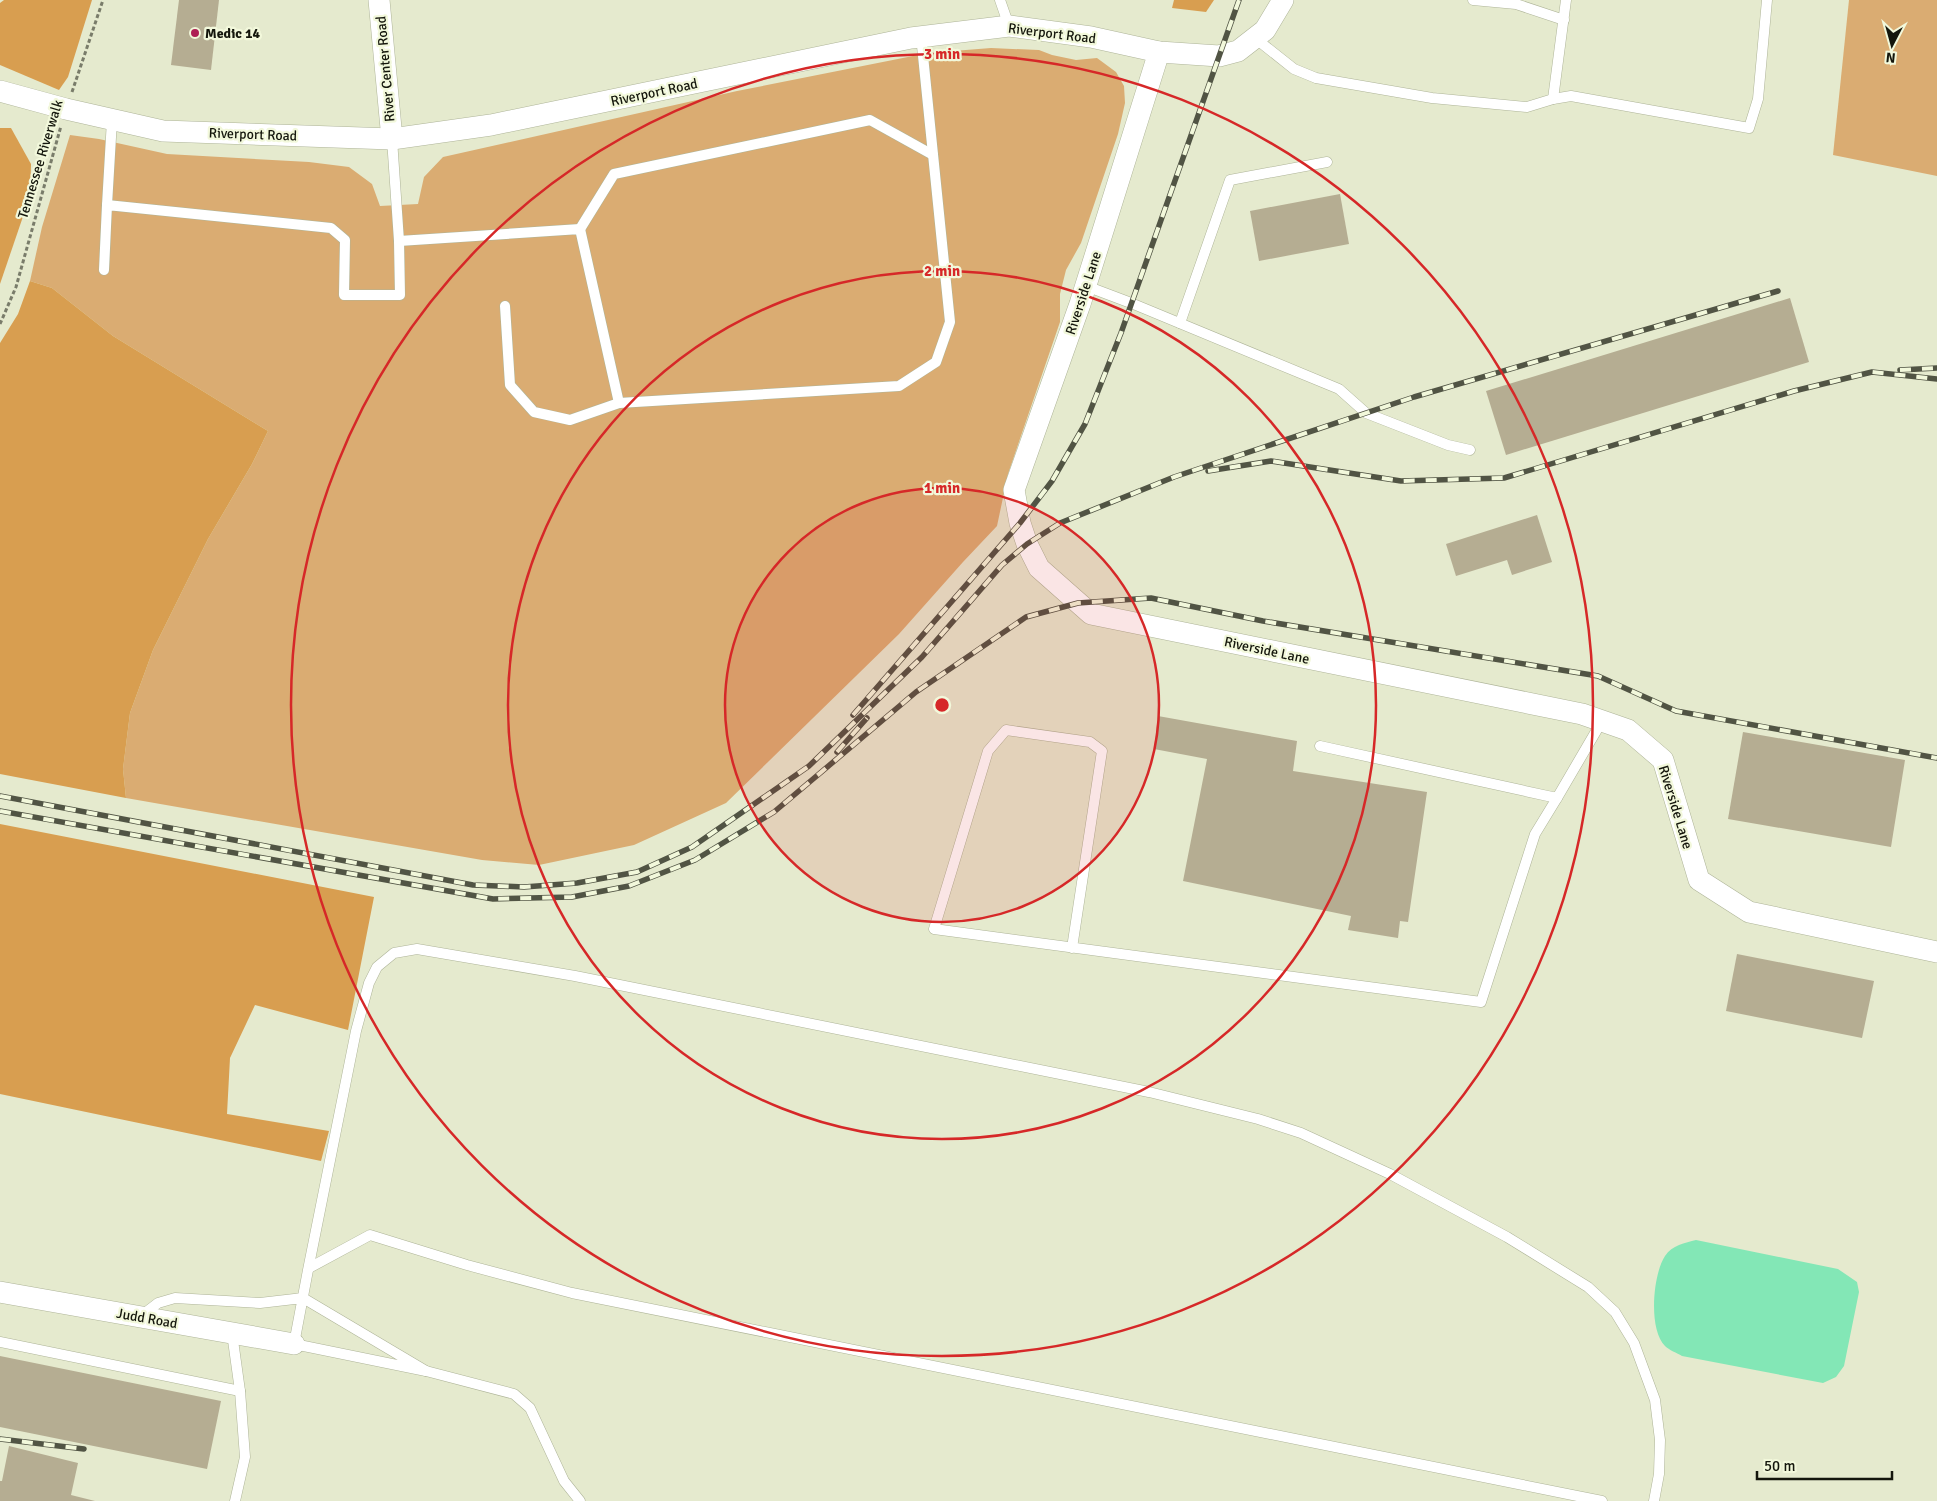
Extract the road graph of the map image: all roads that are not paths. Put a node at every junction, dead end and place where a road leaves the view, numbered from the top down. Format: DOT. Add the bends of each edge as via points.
graph roads {
  1 [pos="379,0"];
  2 [pos="1000,0"];
  3 [pos="1283,0"];
  4 [pos="1473,0"];
  5 [pos="1566,0"];
  6 [pos="1767,0"];
  7 [pos="1564,20"];
  8 [pos="1009,26"];
  9 [pos="921,36"];
  10 [pos="1255,38"];
  11 [pos="1158,52"];
  12 [pos="0,91"];
  13 [pos="1553,98"];
  14 [pos="112,120"];
  15 [pos="392,139"];
  16 [pos="933,155"];
  17 [pos="1328,162"];
  18 [pos="107,205"];
  19 [pos="580,228"];
  20 [pos="399,241"];
  21 [pos="104,270"];
  22 [pos="1086,286"];
  23 [pos="506,306"];
  24 [pos="1180,323"];
  25 [pos="619,403"];
  26 [pos="1470,450"];
  27 [pos="1602,721"];
  28 [pos="1320,746"];
  29 [pos="1557,798"];
  30 [pos="1072,948"];
  31 [pos="1937,952"];
  32 [pos="309,1268"];
  33 [pos="0,1292"];
  34 [pos="303,1298"];
  35 [pos="140,1317"];
  36 [pos="232,1333"];
  37 [pos="0,1342"];
  38 [pos="294,1344"];
  39 [pos="426,1371"];
  40 [pos="240,1391"];
  41 [pos="235,1501"];
  42 [pos="580,1501"];
  43 [pos="1602,1501"];
  44 [pos="1654,1501"];
  1 -- 15 [label="street, River Center Road"];
  2 -- 8 [label="lane"];
  3 -- 10 [label="street, Riverport Road" via="1266,30"];
  4 -- 7 [label="lane" via="1516,4"];
  5 -- 7 [label="lane"];
  6 -- 13 [label="lane" via="1758,99 1748,128 1571,96"];
  7 -- 13 [label="lane"];
  8 -- 9 [label="street, Riverport Road"];
  8 -- 11 [label="street, Riverport Road" via="1091,37"];
  9 -- 15 [label="street, Riverport Road" via="491,126"];
  9 -- 16 [label="lane"];
  10 -- 11 [label="street, Riverport Road" via="1238,51 1219,56"];
  10 -- 13 [label="lane" via="1294,69 1316,78 1432,98 1527,107"];
  11 -- 22 [label="street, Riverside Lane"];
  12 -- 14 [label="street, Riverport Road"];
  14 -- 15 [label="street, Riverport Road" via="163,132"];
  14 -- 18 [label="lane"];
  15 -- 20 [label="lane"];
  16 -- 19 [label="lane" via="870,120 614,174"];
  16 -- 25 [label="lane" via="950,322 936,362 899,386"];
  17 -- 24 [label="lane" via="1230,180"];
  18 -- 20 [label="lane" via="331,228 345,240 344,295 400,295"];
  18 -- 21 [label="lane"];
  19 -- 20 [label="lane"];
  19 -- 25 [label="lane"];
  22 -- 24 [label="lane"];
  22 -- 27 [label="street, Riverside Lane" via="1014,490 1027,544 1039,568 1091,614 1582,714"];
  23 -- 25 [label="lane" via="510,385 534,412 570,420"];
  24 -- 26 [label="lane" via="1339,388 1366,413 1448,445"];
  27 -- 29 [label="lane"];
  27 -- 31 [label="street, Riverside Lane" via="1628,730 1663,760 1699,880 1749,912"];
  28 -- 29 [label="lane"];
  29 -- 30 [label="lane" via="1535,834 1481,1002"];
  30 -- 30 [label="lane" via="934,929 988,751 1006,730 1090,742 1102,751"];
  32 -- 34 [label="lane"];
  32 -- 43 [label="lane" via="370,1235 572,1293"];
  32 -- 44 [label="lane" via="356,1031 369,983 377,967 394,953 416,949 575,976 1168,1096 1292,1130 1390,1174 1507,1237 1588,1287 1615,1312 1634,1343 1655,1400 1660,1440"];
  33 -- 35 [label="street, Judd Road"];
  34 -- 35 [label="lane" via="260,1303 175,1298 158,1303"];
  34 -- 38 [label="lane"];
  34 -- 39 [label="lane"];
  35 -- 36 [label="street, Judd Road"];
  36 -- 38 [label="street, Judd Road"];
  36 -- 40 [label="lane"];
  37 -- 40 [label="lane"];
  38 -- 39 [label="lane"];
  39 -- 42 [label="lane" via="514,1394 530,1408 564,1481"];
  40 -- 41 [label="lane" via="244,1457"];
}
